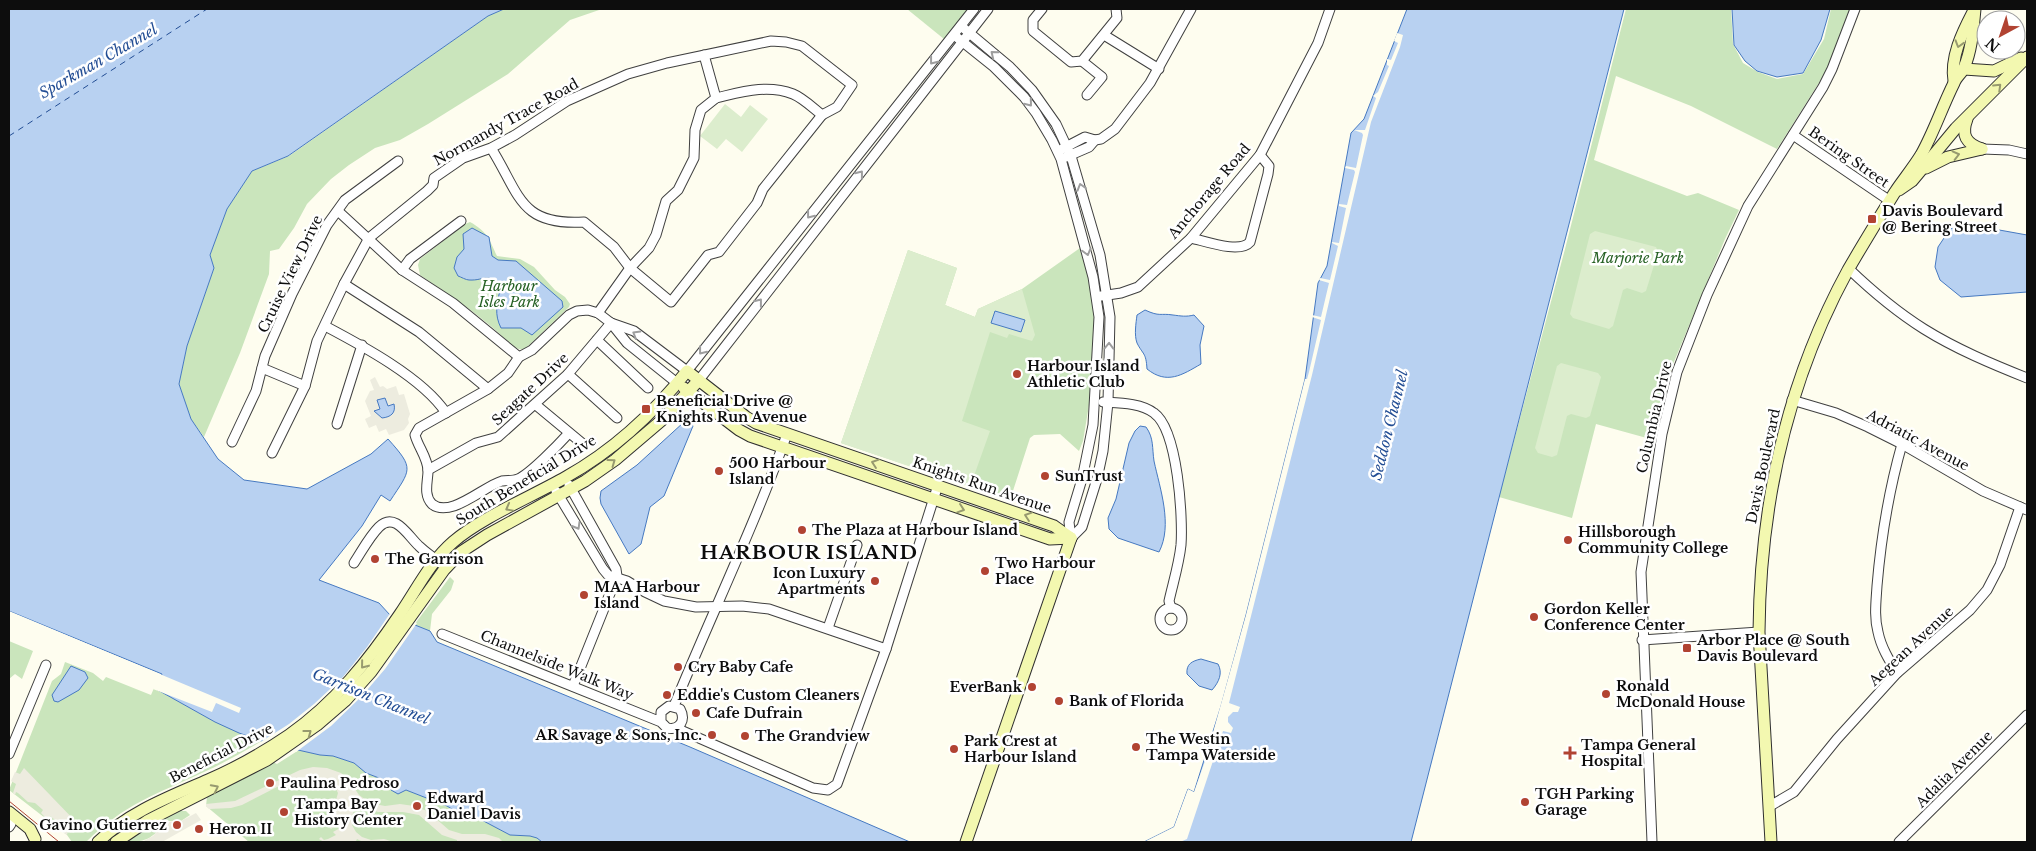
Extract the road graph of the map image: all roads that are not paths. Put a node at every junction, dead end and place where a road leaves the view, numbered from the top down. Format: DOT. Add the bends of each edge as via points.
graph roads {
  1 [pos="974,9"];
  2 [pos="988,9"];
  3 [pos="1042,9"];
  4 [pos="1117,9"];
  5 [pos="1191,9"];
  6 [pos="1330,9"];
  7 [pos="1855,9"];
  8 [pos="1974,9"];
  9 [pos="961,26"];
  10 [pos="969,33"];
  11 [pos="954,35"];
  12 [pos="1104,35"];
  13 [pos="962,42"];
  14 [pos="704,55"];
  15 [pos="2027,56"];
  16 [pos="1082,61"];
  17 [pos="1159,69"];
  18 [pos="1964,70"];
  19 [pos="1954,81"];
  20 [pos="1086,95"];
  21 [pos="716,98"];
  22 [pos="822,114"];
  23 [pos="1968,116"];
  24 [pos="885,122"];
  25 [pos="895,129"];
  26 [pos="1793,134"];
  27 [pos="1095,140"];
  28 [pos="1068,146"];
  29 [pos="491,148"];
  30 [pos="1982,149"];
  31 [pos="1060,154"];
  32 [pos="2027,154"];
  33 [pos="1260,155"];
  34 [pos="1071,156"];
  35 [pos="398,161"];
  36 [pos="1922,170"];
  37 [pos="1892,197"];
  38 [pos="820,202"];
  39 [pos="831,210"];
  40 [pos="338,211"];
  41 [pos="461,220"];
  42 [pos="369,238"];
  43 [pos="1191,238"];
  44 [pos="630,268"];
  45 [pos="1849,269"];
  46 [pos="402,270"];
  47 [pos="344,284"];
  48 [pos="1096,296"];
  49 [pos="1107,296"];
  50 [pos="598,313"];
  51 [pos="729,317"];
  52 [pos="611,323"];
  53 [pos="740,325"];
  54 [pos="325,326"];
  55 [pos="597,340"];
  56 [pos="653,344"];
  57 [pos="362,345"];
  58 [pos="644,356"];
  59 [pos="519,357"];
  60 [pos="262,368"];
  61 [pos="687,371"];
  62 [pos="568,374"];
  63 [pos="2027,378"];
  64 [pos="699,380"];
  65 [pos="677,382"];
  66 [pos="305,386"];
  67 [pos="648,388"];
  68 [pos="488,389"];
  69 [pos="689,392"];
  70 [pos="1792,400"];
  71 [pos="1095,401"];
  72 [pos="1108,402"];
  73 [pos="536,405"];
  74 [pos="446,413"];
  75 [pos="617,418"];
  76 [pos="337,424"];
  77 [pos="772,429"];
  78 [pos="570,433"];
  79 [pos="787,434"];
  80 [pos="232,442"];
  81 [pos="768,442"];
  82 [pos="583,444"];
  83 [pos="1902,444"];
  84 [pos="782,448"];
  85 [pos="272,453"];
  86 [pos="857,457"];
  87 [pos="428,470"];
  88 [pos="853,471"];
  89 [pos="565,477"];
  90 [pos="552,484"];
  91 [pos="938,485"];
  92 [pos="572,488"];
  93 [pos="559,495"];
  94 [pos="934,499"];
  95 [pos="2024,508"];
  96 [pos="1071,538"];
  97 [pos="857,545"];
  98 [pos="436,559"];
  99 [pos="354,563"];
  100 [pos="446,568"];
  101 [pos="617,576"];
  102 [pos="718,607"];
  103 [pos="1171,608"];
  104 [pos="409,610"];
  105 [pos="828,628"];
  106 [pos="1759,632"];
  107 [pos="442,634"];
  108 [pos="1642,640"];
  109 [pos="886,649"];
  110 [pos="46,665"];
  111 [pos="1897,673"];
  112 [pos="573,686"];
  113 [pos="674,706"];
  114 [pos="2027,715"];
  115 [pos="661,722"];
  116 [pos="676,728"];
  117 [pos="9,754"];
  118 [pos="1770,806"];
  119 [pos="9,812"];
  120 [pos="10,824"];
  121 [pos="37,841"];
  122 [pos="98,842"];
  123 [pos="116,842"];
  124 [pos="966,842"];
  125 [pos="1652,842"];
  126 [pos="1771,842"];
  127 [pos="1899,842"];
  1 -- 9 [label="street, South Beneficial Drive"];
  2 -- 10 [label="street, South Beneficial Drive"];
  3 -- 16 [label="street" via="1033,20 1033,31 1071,62"];
  4 -- 12 [label="street" via="1117,18"];
  5 -- 17 [label="street"];
  6 -- 33 [label="street, Anchorage Road" via="1318,43"];
  7 -- 26 [label="street, Columbia Drive" via="1832,69"];
  8 -- 18 [label="street" via="1974,32"];
  8 -- 19 [label="street, one-way" via="1952,68"];
  9 -- 10 [label="street"];
  9 -- 11 [label="street, South Beneficial Drive"];
  10 -- 13 [label="street, South Beneficial Drive"];
  28 -- 10 [label="street, one-way" via="1032,90"];
  11 -- 13 [label="street"];
  11 -- 24 [label="street, South Beneficial Drive, one-way"];
  12 -- 16 [label="street"];
  12 -- 17 [label="street"];
  13 -- 25 [label="street, South Beneficial Drive"];
  13 -- 31 [label="street, one-way" via="994,67 1024,97"];
  14 -- 21 [label="street"];
  14 -- 22 [label="street, Normandy Trace Road" via="771,41 802,46 852,85 837,107"];
  14 -- 29 [label="street, Normandy Trace Road" via="628,74 602,85 567,101"];
  15 -- 18 [label="street" via="1994,71"];
  23 -- 15 [label="street, one-way"];
  16 -- 20 [label="street" via="1102,77"];
  17 -- 27 [label="street" via="1116,129"];
  18 -- 19 [label="street"];
  19 -- 37 [label="street, Davis Boulevard" via="1934,131"];
  21 -- 22 [label="street" via="773,88 794,94"];
  21 -- 44 [label="street" via="701,110 695,130 694,158 685,179 666,201 649,248"];
  22 -- 44 [label="street, Normandy Trace Road" via="719,252 708,255 671,302"];
  23 -- 30 [label="street" via="1965,138"];
  23 -- 36 [label="street"];
  24 -- 25 [label="street"];
  24 -- 38 [label="street, South Beneficial Drive"];
  39 -- 25 [label="street, South Beneficial Drive, one-way"];
  26 -- 37 [label="street, Bering Street"];
  26 -- 108 [label="street, Columbia Drive" via="1748,206 1707,295 1677,372 1662,434 1645,536 1641,572"];
  27 -- 28 [label="street" via="1085,137"];
  27 -- 34 [label="street"];
  28 -- 31 [label="street"];
  28 -- 34 [label="street"];
  29 -- 42 [label="street, Normandy Trace Road" via="463,158 434,178 427,191"];
  29 -- 44 [label="street" via="522,204 538,217 568,224 584,222 614,247"];
  30 -- 32 [label="street"];
  36 -- 30 [label="street, one-way" via="1948,157"];
  31 -- 34 [label="street"];
  31 -- 48 [label="street, one-way"];
  33 -- 43 [label="street, Anchorage Road"];
  33 -- 43 [label="street" via="1269,166 1250,242 1242,247 1233,247"];
  49 -- 34 [label="street, one-way" via="1098,246"];
  35 -- 40 [label="street, Cruise View Drive" via="345,200"];
  36 -- 37 [label="street"];
  37 -- 45 [label="street, Davis Boulevard"];
  38 -- 39 [label="street"];
  38 -- 51 [label="street, South Beneficial Drive, one-way"];
  53 -- 39 [label="street, South Beneficial Drive, one-way"];
  40 -- 42 [label="street"];
  40 -- 60 [label="street, Cruise View Drive" via="292,294"];
  41 -- 46 [label="street"];
  42 -- 46 [label="street"];
  42 -- 47 [label="street"];
  43 -- 49 [label="street, Anchorage Road" via="1138,287"];
  44 -- 50 [label="street"];
  45 -- 63 [label="street" via="1901,314 1924,329 1958,348"];
  45 -- 70 [label="street, Davis Boulevard" via="1818,332"];
  46 -- 59 [label="street" via="453,303"];
  47 -- 54 [label="street"];
  47 -- 68 [label="street" via="419,332"];
  48 -- 49 [label="street, Anchorage Road"];
  48 -- 71 [label="street" via="1099,317"];
  72 -- 49 [label="street, one-way" via="1110,317"];
  50 -- 52 [label="street, Knights Run Avenue"];
  50 -- 59 [label="street" via="588,310 569,315 532,350"];
  51 -- 53 [label="street"];
  51 -- 61 [label="street, South Beneficial Drive, one-way"];
  52 -- 55 [label="street, Seagate Drive"];
  56 -- 52 [label="street, Knights Run Avenue, one-way" via="634,331"];
  52 -- 58 [label="street, Knights Run Avenue" via="627,343"];
  53 -- 64 [label="street, South Beneficial Drive"];
  54 -- 57 [label="street"];
  54 -- 66 [label="street" via="317,341"];
  55 -- 62 [label="street, Seagate Drive"];
  55 -- 67 [label="street"];
  56 -- 58 [label="street"];
  56 -- 61 [label="street, Knights Run Avenue"];
  57 -- 74 [label="street" via="432,396"];
  57 -- 76 [label="street"];
  58 -- 65 [label="street, Knights Run Avenue"];
  59 -- 68 [label="street" via="508,373"];
  60 -- 66 [label="street"];
  60 -- 80 [label="street, Cruise View Drive" via="256,391"];
  61 -- 64 [label="street, Knights Run Avenue"];
  61 -- 65 [label="street, South Beneficial Drive"];
  62 -- 73 [label="street, Seagate Drive"];
  62 -- 75 [label="street"];
  64 -- 69 [label="street, South Beneficial Drive"];
  64 -- 77 [label="street, Knights Run Avenue" via="746,418"];
  65 -- 69 [label="street, Knights Run Avenue"];
  65 -- 89 [label="street, South Beneficial Drive" via="629,433"];
  66 -- 85 [label="street"];
  68 -- 74 [label="street"];
  69 -- 81 [label="street, Knights Run Avenue" via="739,430"];
  92 -- 69 [label="street, South Beneficial Drive, one-way" via="630,448"];
  70 -- 83 [label="street, Adriatic Avenue" via="1836,413"];
  70 -- 106 [label="street, Davis Boulevard" via="1766,519"];
  71 -- 72 [label="street"];
  71 -- 96 [label="street" via="1094,425 1082,479 1068,522"];
  72 -- 96 [label="street" via="1097,479 1082,527"];
  72 -- 103 [label="street" via="1145,407 1156,415 1169,441 1178,474 1181,545 1169,601"];
  73 -- 78 [label="street"];
  73 -- 87 [label="street, Seagate Drive" via="498,438 476,443"];
  74 -- 87 [label="street" via="419,428 415,435"];
  77 -- 79 [label="street, Knights Run Avenue"];
  77 -- 81 [label="street"];
  78 -- 82 [label="street"];
  78 -- 87 [label="street" via="518,479 502,481 451,508 432,504 428,496"];
  79 -- 84 [label="street"];
  79 -- 86 [label="street, Knights Run Avenue"];
  81 -- 84 [label="street, Knights Run Avenue"];
  83 -- 95 [label="street, Adriatic Avenue" via="1975,486"];
  83 -- 111 [label="street" via="1884,528 1876,612 1882,648"];
  84 -- 88 [label="street, Knights Run Avenue"];
  84 -- 102 [label="street"];
  86 -- 88 [label="street"];
  91 -- 86 [label="street, Knights Run Avenue, one-way"];
  88 -- 94 [label="street, Knights Run Avenue"];
  89 -- 90 [label="street, South Beneficial Drive"];
  89 -- 92 [label="street"];
  90 -- 93 [label="street"];
  90 -- 98 [label="street, South Beneficial Drive, one-way" via="465,533"];
  91 -- 94 [label="street"];
  96 -- 91 [label="street, Knights Run Avenue, one-way" via="1054,526"];
  92 -- 93 [label="street, South Beneficial Drive"];
  92 -- 101 [label="street"];
  93 -- 100 [label="street, South Beneficial Drive" via="478,540"];
  93 -- 101 [label="street, one-way" via="603,569 608,575"];
  94 -- 96 [label="street, Knights Run Avenue, one-way" via="1050,539"];
  94 -- 109 [label="street"];
  95 -- 111 [label="street, Aegean Avenue" via="1987,590 1970,610"];
  96 -- 124 [label="street"];
  97 -- 105 [label="street"];
  98 -- 99 [label="street" via="418,546 399,524 390,522 378,528"];
  98 -- 100 [label="street"];
  98 -- 104 [label="street, South Beneficial Drive"];
  100 -- 104 [label="street, South Beneficial Drive"];
  101 -- 102 [label="street" via="664,601"];
  101 -- 112 [label="street"];
  102 -- 105 [label="street" via="770,609"];
  102 -- 113 [label="street"];
  104 -- 122 [label="street, Beneficial Drive, one-way" via="335,696 295,730 216,776 131,816"];
  123 -- 104 [label="street, Beneficial Drive, one-way" via="148,821 267,760 305,735 346,700 381,660"];
  105 -- 109 [label="street"];
  106 -- 108 [label="street"];
  106 -- 118 [label="street, Davis Boulevard"];
  107 -- 112 [label="street, Channelside Walk Way"];
  108 -- 125 [label="street, Columbia Drive"];
  109 -- 116 [label="street" via="837,784 828,790 813,788"];
  110 -- 117 [label="street"];
  111 -- 118 [label="street, Aegean Avenue" via="1794,792"];
  112 -- 115 [label="street, Channelside Walk Way"];
  113 -- 115 [label="street" via="664,708"];
  113 -- 116 [label="street" via="680,709 683,719"];
  114 -- 127 [label="street, Adalia Avenue"];
  115 -- 116 [label="street" via="667,728"];
  118 -- 126 [label="street, Davis Boulevard"];
  119 -- 121 [label="street" via="30,830"];
  120 -- 121 [label="street"];
}
